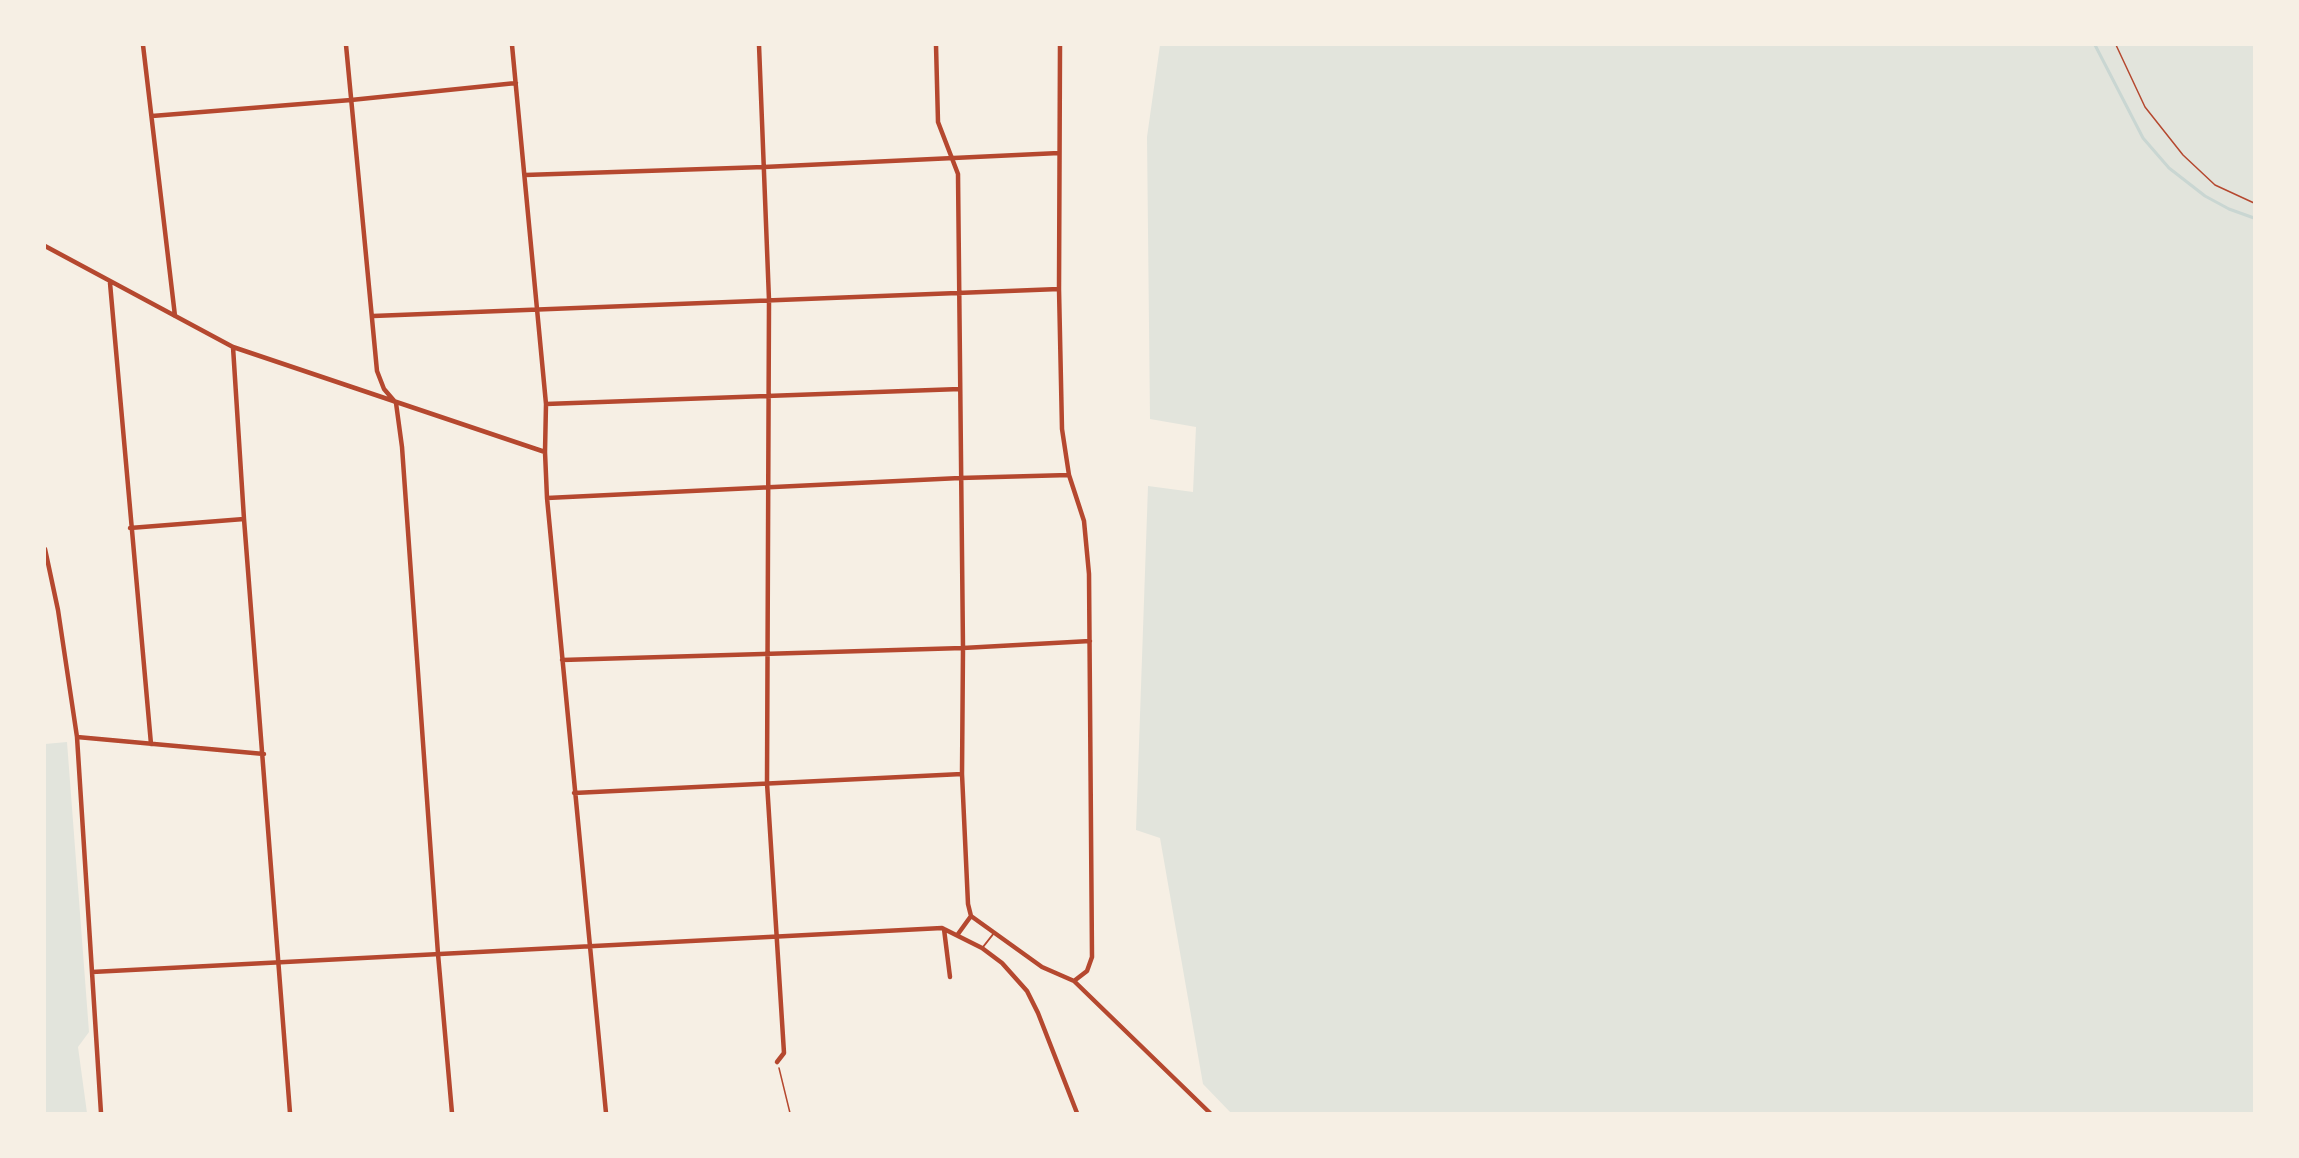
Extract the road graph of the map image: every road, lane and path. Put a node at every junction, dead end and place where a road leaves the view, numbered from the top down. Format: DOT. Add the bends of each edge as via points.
graph roads {
  1 [pos="143,45"];
  2 [pos="346,45"];
  3 [pos="512,45"];
  4 [pos="759,45"];
  5 [pos="936,45"];
  6 [pos="1060,45"];
  7 [pos="2116,45"];
  8 [pos="516,83"];
  9 [pos="351,100"];
  10 [pos="152,116"];
  11 [pos="1059,153"];
  12 [pos="952,158"];
  13 [pos="764,167"];
  14 [pos="525,175"];
  15 [pos="2254,203"];
  16 [pos="45,246"];
  17 [pos="110,283"];
  18 [pos="1059,289"];
  19 [pos="958,293"];
  20 [pos="769,300"];
  21 [pos="538,310"];
  22 [pos="175,316"];
  23 [pos="373,316"];
  24 [pos="233,347"];
  25 [pos="960,389"];
  26 [pos="770,396"];
  27 [pos="396,402"];
  28 [pos="546,404"];
  29 [pos="545,452"];
  30 [pos="1070,475"];
  31 [pos="960,478"];
  32 [pos="769,488"];
  33 [pos="547,498"];
  34 [pos="244,519"];
  35 [pos="130,528"];
  36 [pos="45,549"];
  37 [pos="1090,641"];
  38 [pos="963,648"];
  39 [pos="769,653"];
  40 [pos="562,660"];
  41 [pos="77,736"];
  42 [pos="152,744"];
  43 [pos="264,753"];
  44 [pos="962,774"];
  45 [pos="767,783"];
  46 [pos="574,793"];
  47 [pos="971,916"];
  48 [pos="944,929"];
  49 [pos="994,933"];
  50 [pos="958,934"];
  51 [pos="776,936"];
  52 [pos="590,945"];
  53 [pos="982,948"];
  54 [pos="438,954"];
  55 [pos="279,964"];
  56 [pos="92,972"];
  57 [pos="950,977"];
  58 [pos="1074,981"];
  59 [pos="777,1062"];
  60 [pos="101,1113"];
  61 [pos="291,1113"];
  62 [pos="452,1113"];
  63 [pos="606,1113"];
  64 [pos="790,1113"];
  65 [pos="1077,1113"];
  66 [pos="1210,1113"];
  1 -- 10 [label="street"];
  2 -- 9 [label="street"];
  3 -- 8 [label="street"];
  4 -- 13 [label="street"];
  5 -- 12 [label="street" via="938,122"];
  6 -- 11 [label="street"];
  7 -- 15 [label="path" via="2145,106 2183,155 2215,185"];
  8 -- 9 [label="street"];
  8 -- 14 [label="street"];
  9 -- 10 [label="street"];
  9 -- 23 [label="street"];
  10 -- 22 [label="street"];
  11 -- 12 [label="street"];
  11 -- 18 [label="street"];
  12 -- 13 [label="street"];
  12 -- 19 [label="street" via="958,174"];
  13 -- 14 [label="street"];
  13 -- 20 [label="street"];
  14 -- 21 [label="street"];
  16 -- 17 [label="street"];
  17 -- 22 [label="street"];
  17 -- 35 [label="street"];
  18 -- 19 [label="street"];
  18 -- 30 [label="street" via="1062,429"];
  19 -- 20 [label="street"];
  19 -- 25 [label="street"];
  20 -- 21 [label="street"];
  20 -- 26 [label="street"];
  21 -- 23 [label="street"];
  21 -- 28 [label="street"];
  22 -- 24 [label="street"];
  23 -- 27 [label="street" via="377,370 384,389"];
  24 -- 27 [label="street"];
  24 -- 34 [label="street"];
  25 -- 26 [label="street"];
  25 -- 31 [label="street"];
  26 -- 28 [label="street"];
  26 -- 32 [label="street"];
  27 -- 29 [label="street"];
  27 -- 54 [label="street"];
  28 -- 29 [label="street"];
  29 -- 33 [label="street"];
  30 -- 31 [label="street"];
  30 -- 37 [label="street" via="1084,521"];
  31 -- 32 [label="street"];
  31 -- 38 [label="street"];
  32 -- 33 [label="street"];
  32 -- 39 [label="street"];
  33 -- 40 [label="street"];
  34 -- 35 [label="street"];
  34 -- 43 [label="street"];
  35 -- 42 [label="street"];
  36 -- 41 [label="street"];
  37 -- 38 [label="street"];
  37 -- 58 [label="street" via="1092,957 1088,971"];
  38 -- 39 [label="street"];
  38 -- 44 [label="street"];
  39 -- 40 [label="street"];
  39 -- 45 [label="street"];
  40 -- 46 [label="street"];
  41 -- 42 [label="street"];
  41 -- 56 [label="street"];
  42 -- 43 [label="street"];
  43 -- 55 [label="street"];
  44 -- 45 [label="street"];
  44 -- 47 [label="street"];
  45 -- 46 [label="street"];
  45 -- 51 [label="street"];
  46 -- 52 [label="street"];
  47 -- 49 [label="street"];
  47 -- 50 [label="street"];
  48 -- 50 [label="street"];
  48 -- 51 [label="street"];
  48 -- 57 [label="street"];
  49 -- 53 [label="lane"];
  49 -- 58 [label="street" via="1042,968"];
  50 -- 53 [label="street"];
  51 -- 52 [label="street"];
  51 -- 59 [label="street" via="783,1053"];
  52 -- 54 [label="street"];
  52 -- 63 [label="street"];
  53 -- 65 [label="street" via="1002,963 1030,996"];
  54 -- 55 [label="street"];
  54 -- 62 [label="street"];
  55 -- 56 [label="street"];
  55 -- 61 [label="street"];
  56 -- 60 [label="street"];
  58 -- 66 [label="street"];
  59 -- 64 [label="path"];
}
